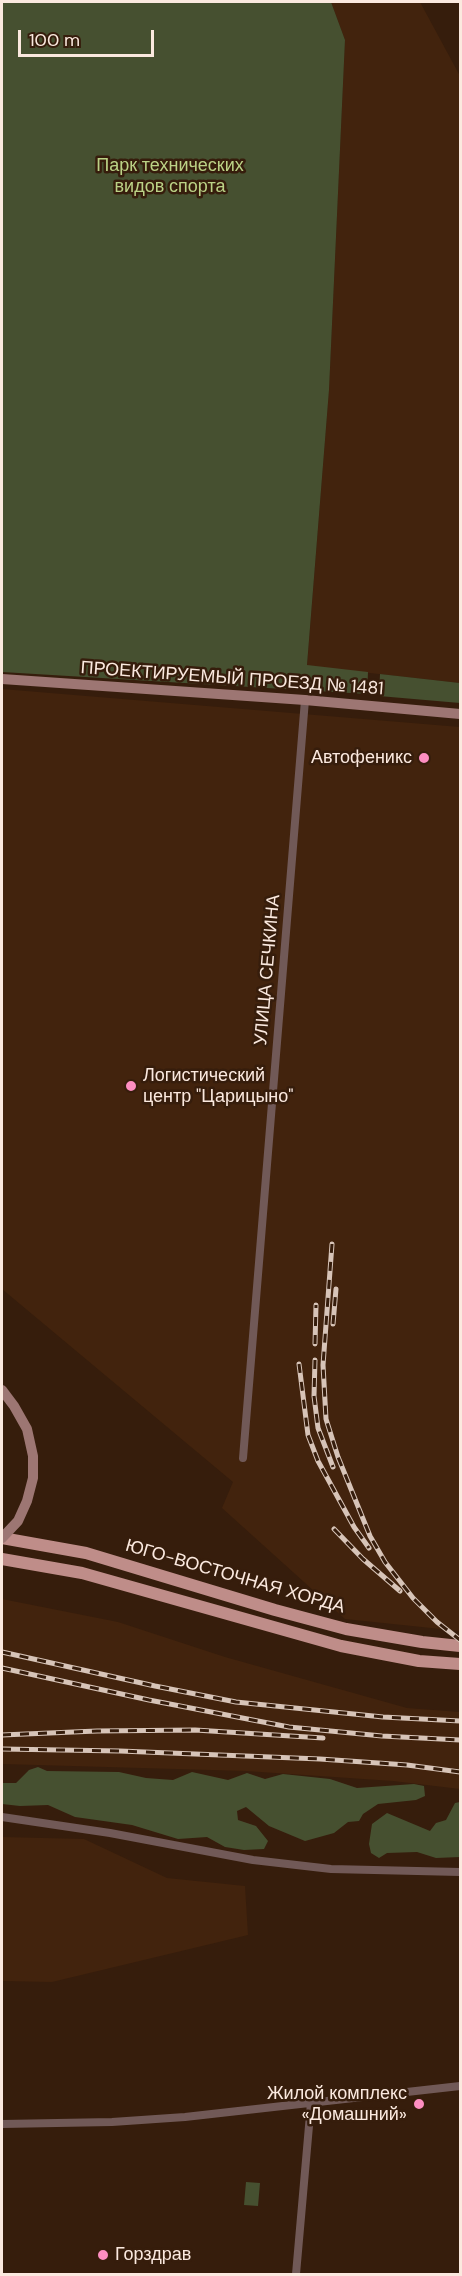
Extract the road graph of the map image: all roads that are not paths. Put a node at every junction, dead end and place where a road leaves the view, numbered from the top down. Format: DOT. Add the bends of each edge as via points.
graph roads {
  1 [pos="2,679"];
  2 [pos="305,700"];
  3 [pos="460,714"];
  4 [pos="2,1390"];
  5 [pos="243,1458"];
  6 [pos="2,1538"];
  7 [pos="2,1559"];
  8 [pos="460,1646"];
  9 [pos="460,1664"];
  10 [pos="2,1817"];
  11 [pos="460,1872"];
  12 [pos="460,2086"];
  13 [pos="311,2103"];
  14 [pos="2,2124"];
  15 [pos="296,2274"];
  1 -- 2 [label="street, ПРОЕКТИРУЕМЫЙ ПРОЕЗД № 1481"];
  2 -- 3 [label="street, ПРОЕКТИРУЕМЫЙ ПРОЕЗД № 1481"];
  2 -- 5 [label="street, УЛИЦА СЕЧКИНА"];
  4 -- 6 [label="street, bridge" via="27,1429 33,1478 18,1521"];
  6 -- 8 [label="main road, ЮГО-ВОСТОЧНАЯ ХОРДА" via="86,1553 346,1629"];
  7 -- 9 [label="main road, ЮГО-ВОСТОЧНАЯ ХОРДА" via="82,1573 341,1646"];
  10 -- 11 [label="street" via="253,1860 331,1869"];
  12 -- 13 [label="street"];
  13 -- 14 [label="street" via="112,2122"];
  13 -- 15 [label="street"];
}
